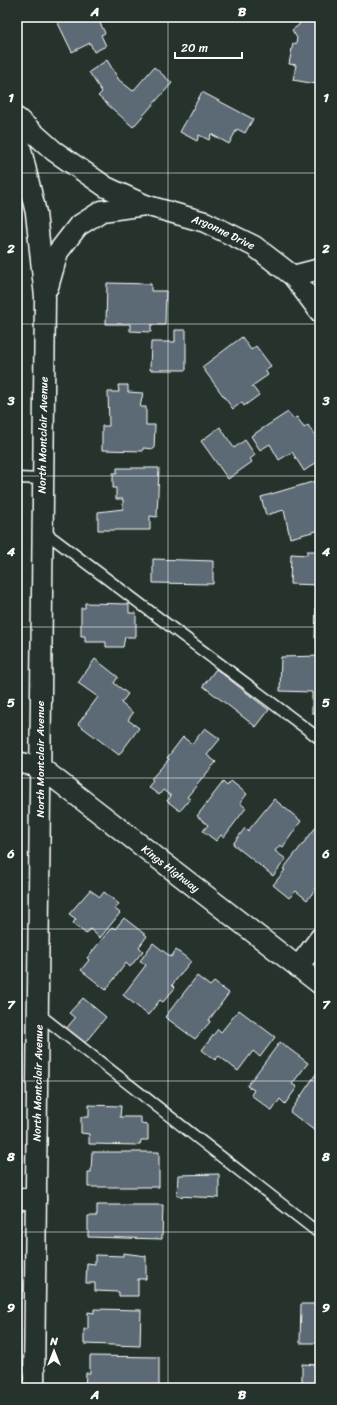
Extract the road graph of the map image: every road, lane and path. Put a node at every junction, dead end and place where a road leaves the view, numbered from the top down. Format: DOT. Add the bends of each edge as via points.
graph roads {
  1 [pos="17,118"];
  2 [pos="17,133"];
  3 [pos="145,205"];
  4 [pos="320,269"];
  5 [pos="293,276"];
  6 [pos="45,297"];
  7 [pos="320,312"];
  8 [pos="17,478"];
  9 [pos="42,479"];
  10 [pos="42,530"];
  11 [pos="320,739"];
  12 [pos="17,762"];
  13 [pos="40,767"];
  14 [pos="320,938"];
  15 [pos="298,967"];
  16 [pos="320,984"];
  17 [pos="39,1014"];
  18 [pos="26,1199"];
  19 [pos="320,1234"];
  20 [pos="34,1388"];
  1 -- 3 [label="street, Argonne Drive" via="54,151 106,187"];
  2 -- 6 [label="street, North Montclair Avenue" via="36,213"];
  3 -- 5 [label="street, Argonne Drive" via="205,222 254,246"];
  3 -- 6 [label="street, Argonne Drive" via="102,211 78,226 58,252"];
  4 -- 5 [label="street"];
  5 -- 7 [label="street, Argonne Drive"];
  6 -- 9 [label="street, North Montclair Avenue"];
  8 -- 9 [label="lane"];
  9 -- 10 [label="street, North Montclair Avenue"];
  10 -- 11 [label="lane"];
  10 -- 13 [label="street, North Montclair Avenue"];
  12 -- 13 [label="street, Kings Highway"];
  13 -- 15 [label="street, Kings Highway"];
  13 -- 17 [label="street, North Montclair Avenue"];
  14 -- 15 [label="street"];
  15 -- 16 [label="street, Kings Highway"];
  17 -- 18 [label="street, North Montclair Avenue"];
  17 -- 19 [label="lane"];
  18 -- 20 [label="street, North Montclair Avenue"];
}
